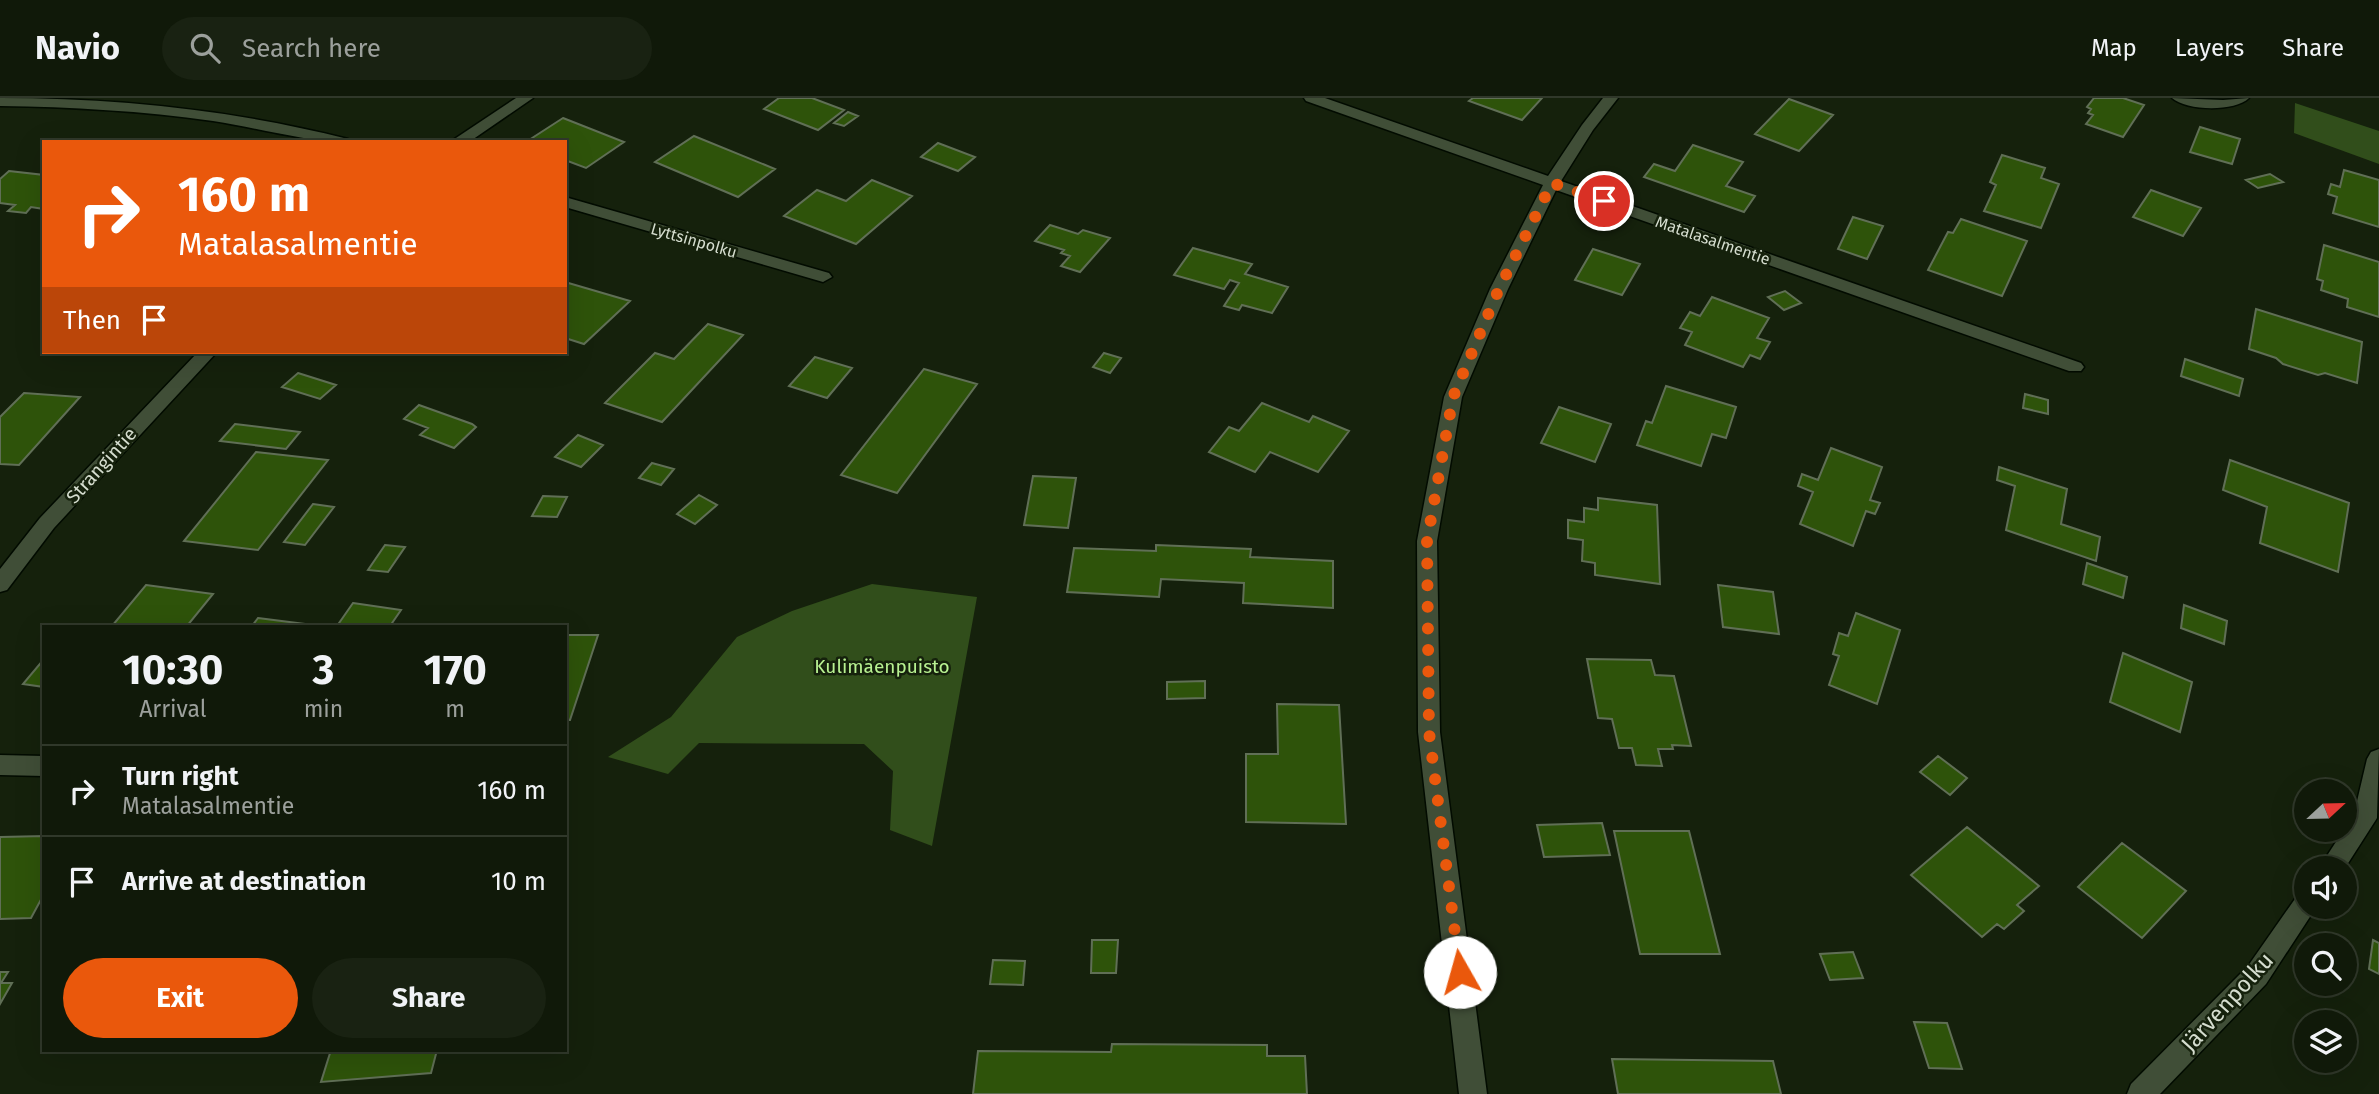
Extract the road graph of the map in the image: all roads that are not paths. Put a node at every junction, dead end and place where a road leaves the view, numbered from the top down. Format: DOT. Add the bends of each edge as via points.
graph roads {
  1 [pos="526,98"];
  2 [pos="1311,98"];
  3 [pos="1611,98"];
  4 [pos="2179,98"];
  5 [pos="2242,98"];
  6 [pos="0,102"];
  7 [pos="333,140"];
  8 [pos="460,140"];
  9 [pos="1552,183"];
  10 [pos="567,203"];
  11 [pos="823,277"];
  12 [pos="206,354"];
  13 [pos="2076,368"];
  14 [pos="0,584"];
  15 [pos="2379,759"];
  16 [pos="0,765"];
  17 [pos="42,766"];
  18 [pos="2339,856"];
  19 [pos="2296,919"];
  20 [pos="1473,1094"];
  21 [pos="2141,1094"];
  1 -- 8 [label="street"];
  2 -- 9 [label="street, Matalasalmentie"];
  3 -- 9 [label="street"];
  4 -- 5 [label="street" via="2225,105"];
  6 -- 7 [label="street" via="161,109"];
  9 -- 13 [label="street, Matalasalmentie"];
  9 -- 20 [label="street" via="1499,289 1453,397 1427,541 1429,732"];
  10 -- 11 [label="street, Lyttsinpolku"];
  12 -- 14 [label="street, Strangintie" via="47,523"];
  15 -- 18 [label="street" via="2365,818"];
  16 -- 17 [label="street"];
  19 -- 21 [label="street, Järvenpolku" via="2258,975"];
}
